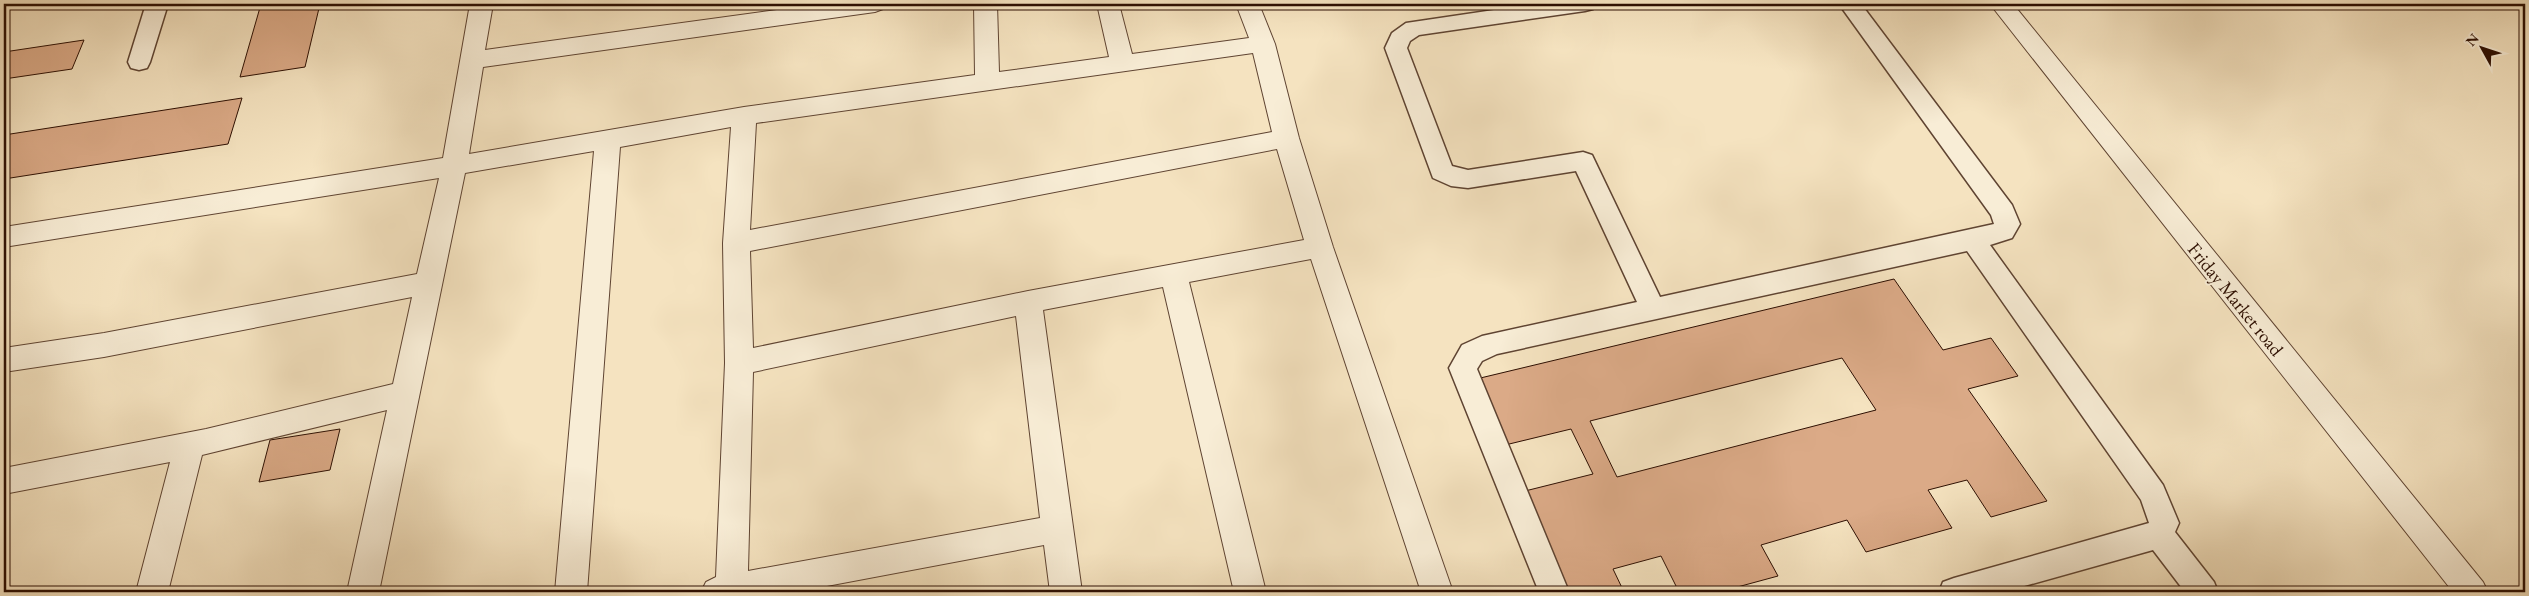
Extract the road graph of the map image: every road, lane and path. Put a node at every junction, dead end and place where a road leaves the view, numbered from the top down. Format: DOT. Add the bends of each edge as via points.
graph roads {
  1 [pos="157,4"];
  2 [pos="481,4"];
  3 [pos="875,4"];
  4 [pos="985,4"];
  5 [pos="1108,4"];
  6 [pos="1248,4"];
  7 [pos="1585,4"];
  8 [pos="1850,4"];
  9 [pos="2001,4"];
  10 [pos="1262,44"];
  11 [pos="472,60"];
  12 [pos="139,62"];
  13 [pos="1122,63"];
  14 [pos="987,81"];
  15 [pos="744,116"];
  16 [pos="1286,138"];
  17 [pos="608,139"];
  18 [pos="454,166"];
  19 [pos="4,237"];
  20 [pos="1973,240"];
  21 [pos="736,243"];
  22 [pos="1320,247"];
  23 [pos="1174,275"];
  24 [pos="428,283"];
  25 [pos="1028,302"];
  26 [pos="1653,309"];
  27 [pos="4,360"];
  28 [pos="739,363"];
  29 [pos="406,393"];
  30 [pos="189,446"];
  31 [pos="4,481"];
  32 [pos="1057,529"];
  33 [pos="2159,535"];
  34 [pos="725,591"];
  35 [pos="152,592"];
  36 [pos="363,592"];
  37 [pos="571,592"];
  38 [pos="1066,592"];
  39 [pos="1250,592"];
  40 [pos="1437,592"];
  41 [pos="1554,592"];
  42 [pos="1954,592"];
  43 [pos="2203,592"];
  44 [pos="2472,592"];
  1 -- 12 [label="lane"];
  2 -- 11 [label="street"];
  3 -- 11 [label="street"];
  4 -- 14 [label="street"];
  5 -- 13 [label="street"];
  6 -- 10 [label="street"];
  7 -- 26 [label="lane" via="1414,28 1403,34 1396,48 1442,172 1451,177 1468,178 1583,161"];
  8 -- 20 [label="lane" via="2003,212 2007,224 2004,231"];
  9 -- 44 [label="street, Friday Market road"];
  10 -- 13 [label="street"];
  10 -- 16 [label="street"];
  11 -- 18 [label="street"];
  13 -- 14 [label="street"];
  14 -- 15 [label="street"];
  15 -- 17 [label="street"];
  15 -- 21 [label="street"];
  16 -- 21 [label="street"];
  16 -- 22 [label="street"];
  17 -- 18 [label="street"];
  17 -- 37 [label="street"];
  18 -- 19 [label="street"];
  18 -- 24 [label="street"];
  20 -- 26 [label="lane"];
  20 -- 33 [label="lane" via="2154,494 2164,522"];
  21 -- 28 [label="street"];
  22 -- 23 [label="street"];
  22 -- 40 [label="street"];
  23 -- 25 [label="street"];
  23 -- 39 [label="street"];
  24 -- 27 [label="street" via="104,345"];
  24 -- 29 [label="street"];
  25 -- 28 [label="street"];
  25 -- 32 [label="street"];
  26 -- 41 [label="lane" via="1481,347 1465,361 1463,368"];
  28 -- 34 [label="street"];
  29 -- 30 [label="street" via="313,419"];
  29 -- 36 [label="street"];
  30 -- 31 [label="street"];
  30 -- 35 [label="street"];
  32 -- 34 [label="street"];
  32 -- 38 [label="street"];
  33 -- 42 [label="lane"];
  33 -- 43 [label="lane"];
}
